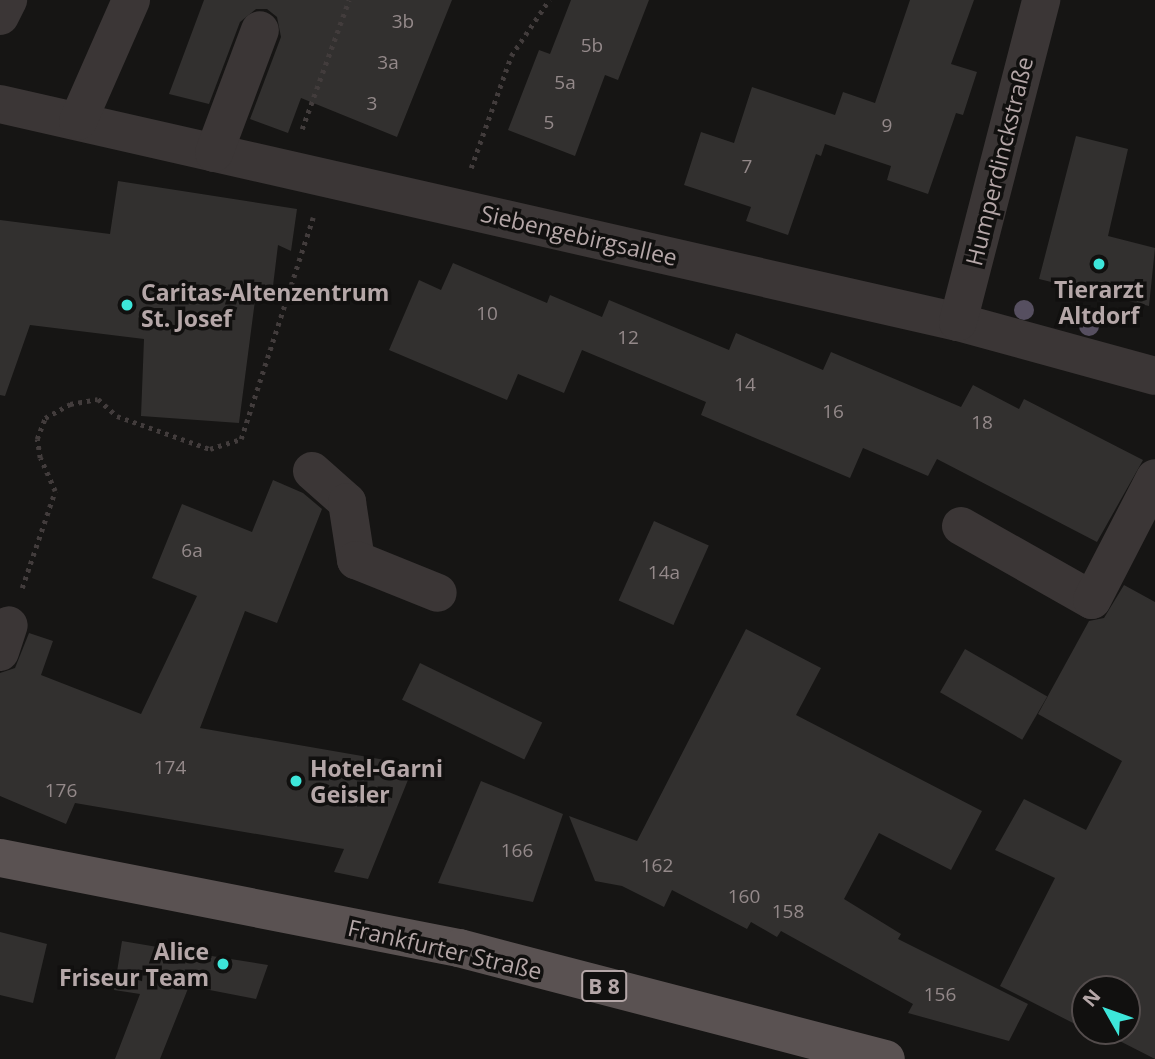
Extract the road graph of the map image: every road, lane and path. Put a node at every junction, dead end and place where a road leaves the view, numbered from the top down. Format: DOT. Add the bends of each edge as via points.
graph roads {
  1 [pos="8,0"];
  2 [pos="131,0"];
  3 [pos="349,0"];
  4 [pos="549,0"];
  5 [pos="1041,0"];
  6 [pos="0,16"];
  7 [pos="260,30"];
  8 [pos="0,104"];
  9 [pos="78,121"];
  10 [pos="214,153"];
  11 [pos="287,169"];
  12 [pos="324,178"];
  13 [pos="456,208"];
  14 [pos="958,322"];
  15 [pos="1155,376"];
  16 [pos="312,471"];
  17 [pos="1155,478"];
  18 [pos="961,526"];
  19 [pos="438,593"];
  20 [pos="5,639"];
  21 [pos="0,858"];
  22 [pos="886,1059"];
  1 -- 6 [label="street"];
  2 -- 9 [label="street"];
  3 -- 11 [label="path"];
  4 -- 13 [label="path" via="511,56"];
  5 -- 14 [label="street, Humperdinckstraße"];
  7 -- 10 [label="street"];
  8 -- 9 [label="street, Siebengebirgsallee"];
  9 -- 10 [label="street, Siebengebirgsallee"];
  10 -- 11 [label="street, Siebengebirgsallee"];
  11 -- 12 [label="street, Siebengebirgsallee"];
  12 -- 13 [label="street, Siebengebirgsallee"];
  12 -- 20 [label="path" via="240,439 210,449 117,416 98,399 70,404 45,418 38,448 55,491"];
  13 -- 14 [label="street, Siebengebirgsallee"];
  14 -- 15 [label="street, Siebengebirgsallee"];
  16 -- 19 [label="street" via="347,502 356,560"];
  17 -- 18 [label="street" via="1092,600"];
  21 -- 22 [label="main road, Frankfurter Straße / B 8" via="459,948"];
}
